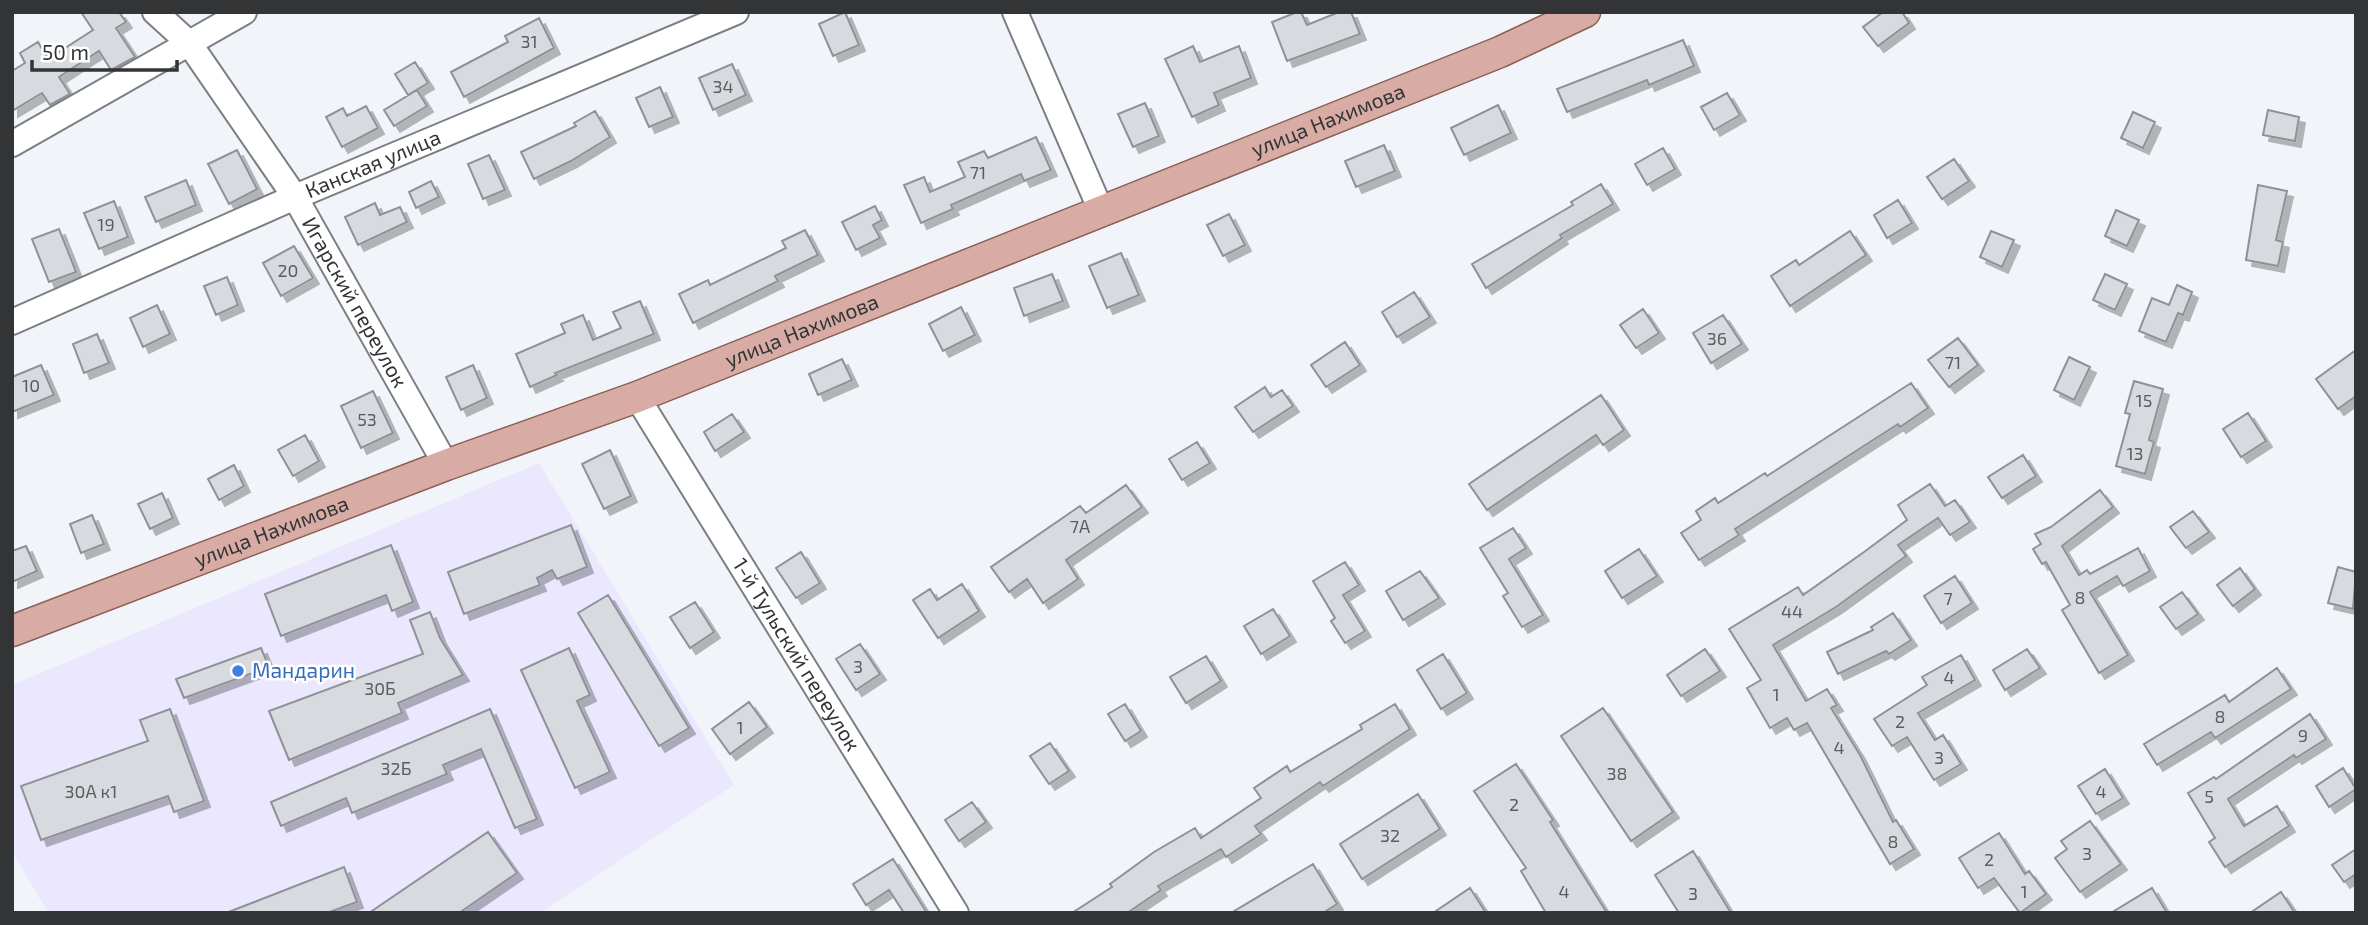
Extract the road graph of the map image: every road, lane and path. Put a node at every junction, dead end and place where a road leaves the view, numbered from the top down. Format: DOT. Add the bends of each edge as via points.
graph roads {
  1 [pos="155,12"];
  2 [pos="244,12"];
  3 [pos="736,12"];
  4 [pos="1015,12"];
  5 [pos="1586,12"];
  6 [pos="189,43"];
  7 [pos="12,144"];
  8 [pos="295,197"];
  9 [pos="1102,213"];
  10 [pos="12,322"];
  11 [pos="637,397"];
  12 [pos="446,465"];
  13 [pos="12,631"];
  14 [pos="956,913"];
  1 -- 6 [label="street, Игарский переулок"];
  2 -- 6 [label="street"];
  3 -- 8 [label="street, Канская улица"];
  4 -- 9 [label="street"];
  5 -- 9 [label="main road, улица Нахимова" via="1500,52"];
  6 -- 7 [label="street"];
  6 -- 8 [label="street, Игарский переулок"];
  8 -- 10 [label="street, Канская улица"];
  8 -- 12 [label="street, Игарский переулок"];
  9 -- 11 [label="main road, улица Нахимова"];
  11 -- 12 [label="main road, улица Нахимова"];
  11 -- 14 [label="street, 1-й Тульский переулок"];
  12 -- 13 [label="main road, улица Нахимова"];
}
